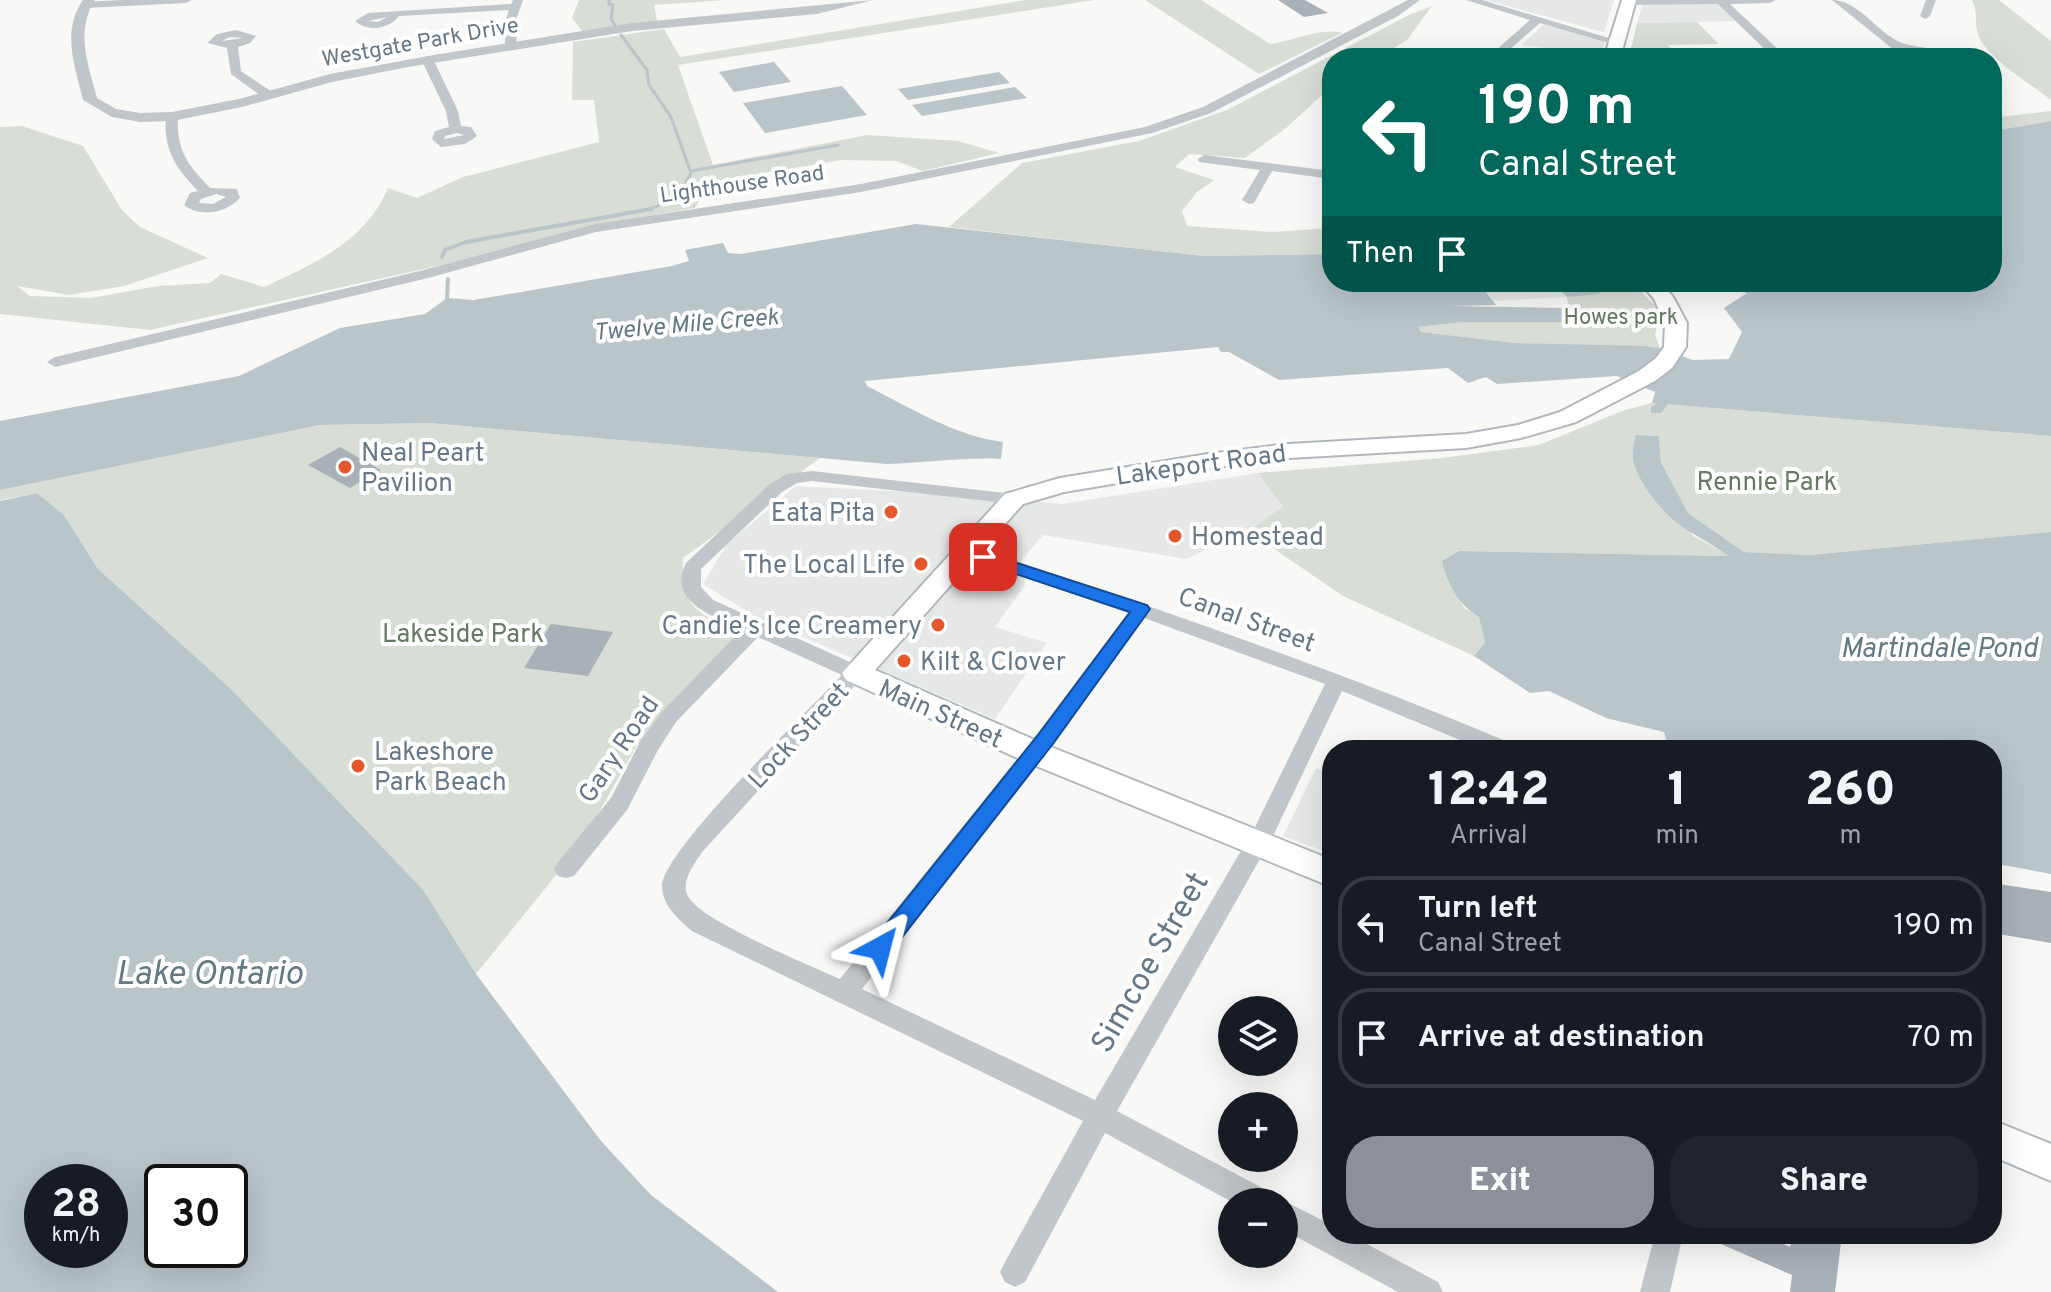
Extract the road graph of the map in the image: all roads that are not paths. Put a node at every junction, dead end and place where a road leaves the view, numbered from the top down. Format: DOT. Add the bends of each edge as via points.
graph roads {
  1 [pos="186,0"];
  2 [pos="867,0"];
  3 [pos="1415,0"];
  4 [pos="1471,0"];
  5 [pos="1720,0"];
  6 [pos="1770,0"];
  7 [pos="1837,0"];
  8 [pos="1931,0"];
  9 [pos="1629,1"];
  10 [pos="87,2"];
  11 [pos="516,4"];
  12 [pos="394,16"];
  13 [pos="1925,16"];
  14 [pos="1537,20"];
  15 [pos="232,45"];
  16 [pos="1894,45"];
  17 [pos="511,47"];
  18 [pos="1328,48"];
  19 [pos="1505,48"];
  20 [pos="1609,48"];
  21 [pos="1615,48"];
  22 [pos="1770,48"];
  23 [pos="1898,48"];
  24 [pos="1909,48"];
  25 [pos="1322,51"];
  26 [pos="427,59"];
  27 [pos="268,95"];
  28 [pos="172,117"];
  29 [pos="456,129"];
  30 [pos="1204,159"];
  31 [pos="1268,167"];
  32 [pos="1322,174"];
  33 [pos="206,191"];
  34 [pos="1249,200"];
  35 [pos="1659,292"];
  36 [pos="55,362"];
  37 [pos="1014,499"];
  38 [pos="965,551"];
  39 [pos="692,591"];
  40 [pos="1141,609"];
  41 [pos="754,629"];
  42 [pos="856,673"];
  43 [pos="1336,682"];
  44 [pos="1480,740"];
  45 [pos="1035,753"];
  46 [pos="1256,844"];
  47 [pos="566,869"];
  48 [pos="1322,870"];
  49 [pos="844,993"];
  50 [pos="1100,1116"];
  51 [pos="2002,1142"];
  52 [pos="2051,1163"];
  53 [pos="1234,1188"];
  54 [pos="1298,1222"];
  55 [pos="1322,1235"];
  56 [pos="1338,1244"];
  57 [pos="1667,1244"];
  58 [pos="1015,1272"];
  59 [pos="1428,1292"];
  60 [pos="1655,1292"];
  1 -- 10 [label="street"];
  2 -- 17 [label="street, Westgate Park Drive"];
  3 -- 18 [label="street, Lighthouse Road"];
  4 -- 14 [label="street"];
  5 -- 6 [label="street"];
  5 -- 9 [label="street"];
  5 -- 22 [label="street"];
  7 -- 16 [label="street"];
  8 -- 13 [label="street"];
  9 -- 21 [label="main road"];
  10 -- 28 [label="street, Westgate Park Drive" via="76,39 90,100 97,107 133,116"];
  11 -- 12 [label="street"];
  11 -- 17 [label="street"];
  14 -- 19 [label="street"];
  14 -- 20 [label="street"];
  15 -- 27 [label="street" via="235,72"];
  16 -- 23 [label="street"];
  16 -- 24 [label="street"];
  17 -- 26 [label="street, Westgate Park Drive"];
  25 -- 36 [label="street, Lighthouse Road" via="1207,110 1148,130 861,188 595,228 423,275"];
  26 -- 27 [label="street, Westgate Park Drive"];
  26 -- 29 [label="street"];
  27 -- 28 [label="street, Westgate Park Drive"];
  28 -- 33 [label="street" via="169,142 180,165"];
  30 -- 31 [label="street"];
  31 -- 32 [label="street"];
  31 -- 34 [label="street"];
  35 -- 37 [label="main road, Lakeport Road" via="1676,323 1675,347 1664,363 1568,417 1466,441 1208,461 1060,485"];
  37 -- 38 [label="main road, Lock Street"];
  37 -- 39 [label="street, Lakeport Road" via="793,478 695,563"];
  38 -- 40 [label="street, Canal Street"];
  38 -- 42 [label="main road, Lock Street"];
  39 -- 41 [label="street, Main Street" via="706,605"];
  40 -- 43 [label="street, Canal Street"];
  40 -- 45 [label="street"];
  41 -- 42 [label="street, Main Street"];
  41 -- 47 [label="street, Gary Road" via="669,717 619,804"];
  42 -- 45 [label="main road, Main Street"];
  42 -- 49 [label="street, Lock Street" via="695,845 673,883 681,910 701,924"];
  43 -- 44 [label="street, Canal Street"];
  43 -- 46 [label="street, Simcoe Street"];
  45 -- 46 [label="main road, Main Street"];
  45 -- 49 [label="street"];
  46 -- 48 [label="main road, Main Street"];
  46 -- 50 [label="street, Simcoe Street"];
  49 -- 50 [label="street"];
  50 -- 53 [label="street"];
  50 -- 58 [label="street, Simcoe Street"];
  51 -- 52 [label="main road"];
  54 -- 55 [label="street"];
  56 -- 59 [label="street"];
  57 -- 60 [label="street"];
}
